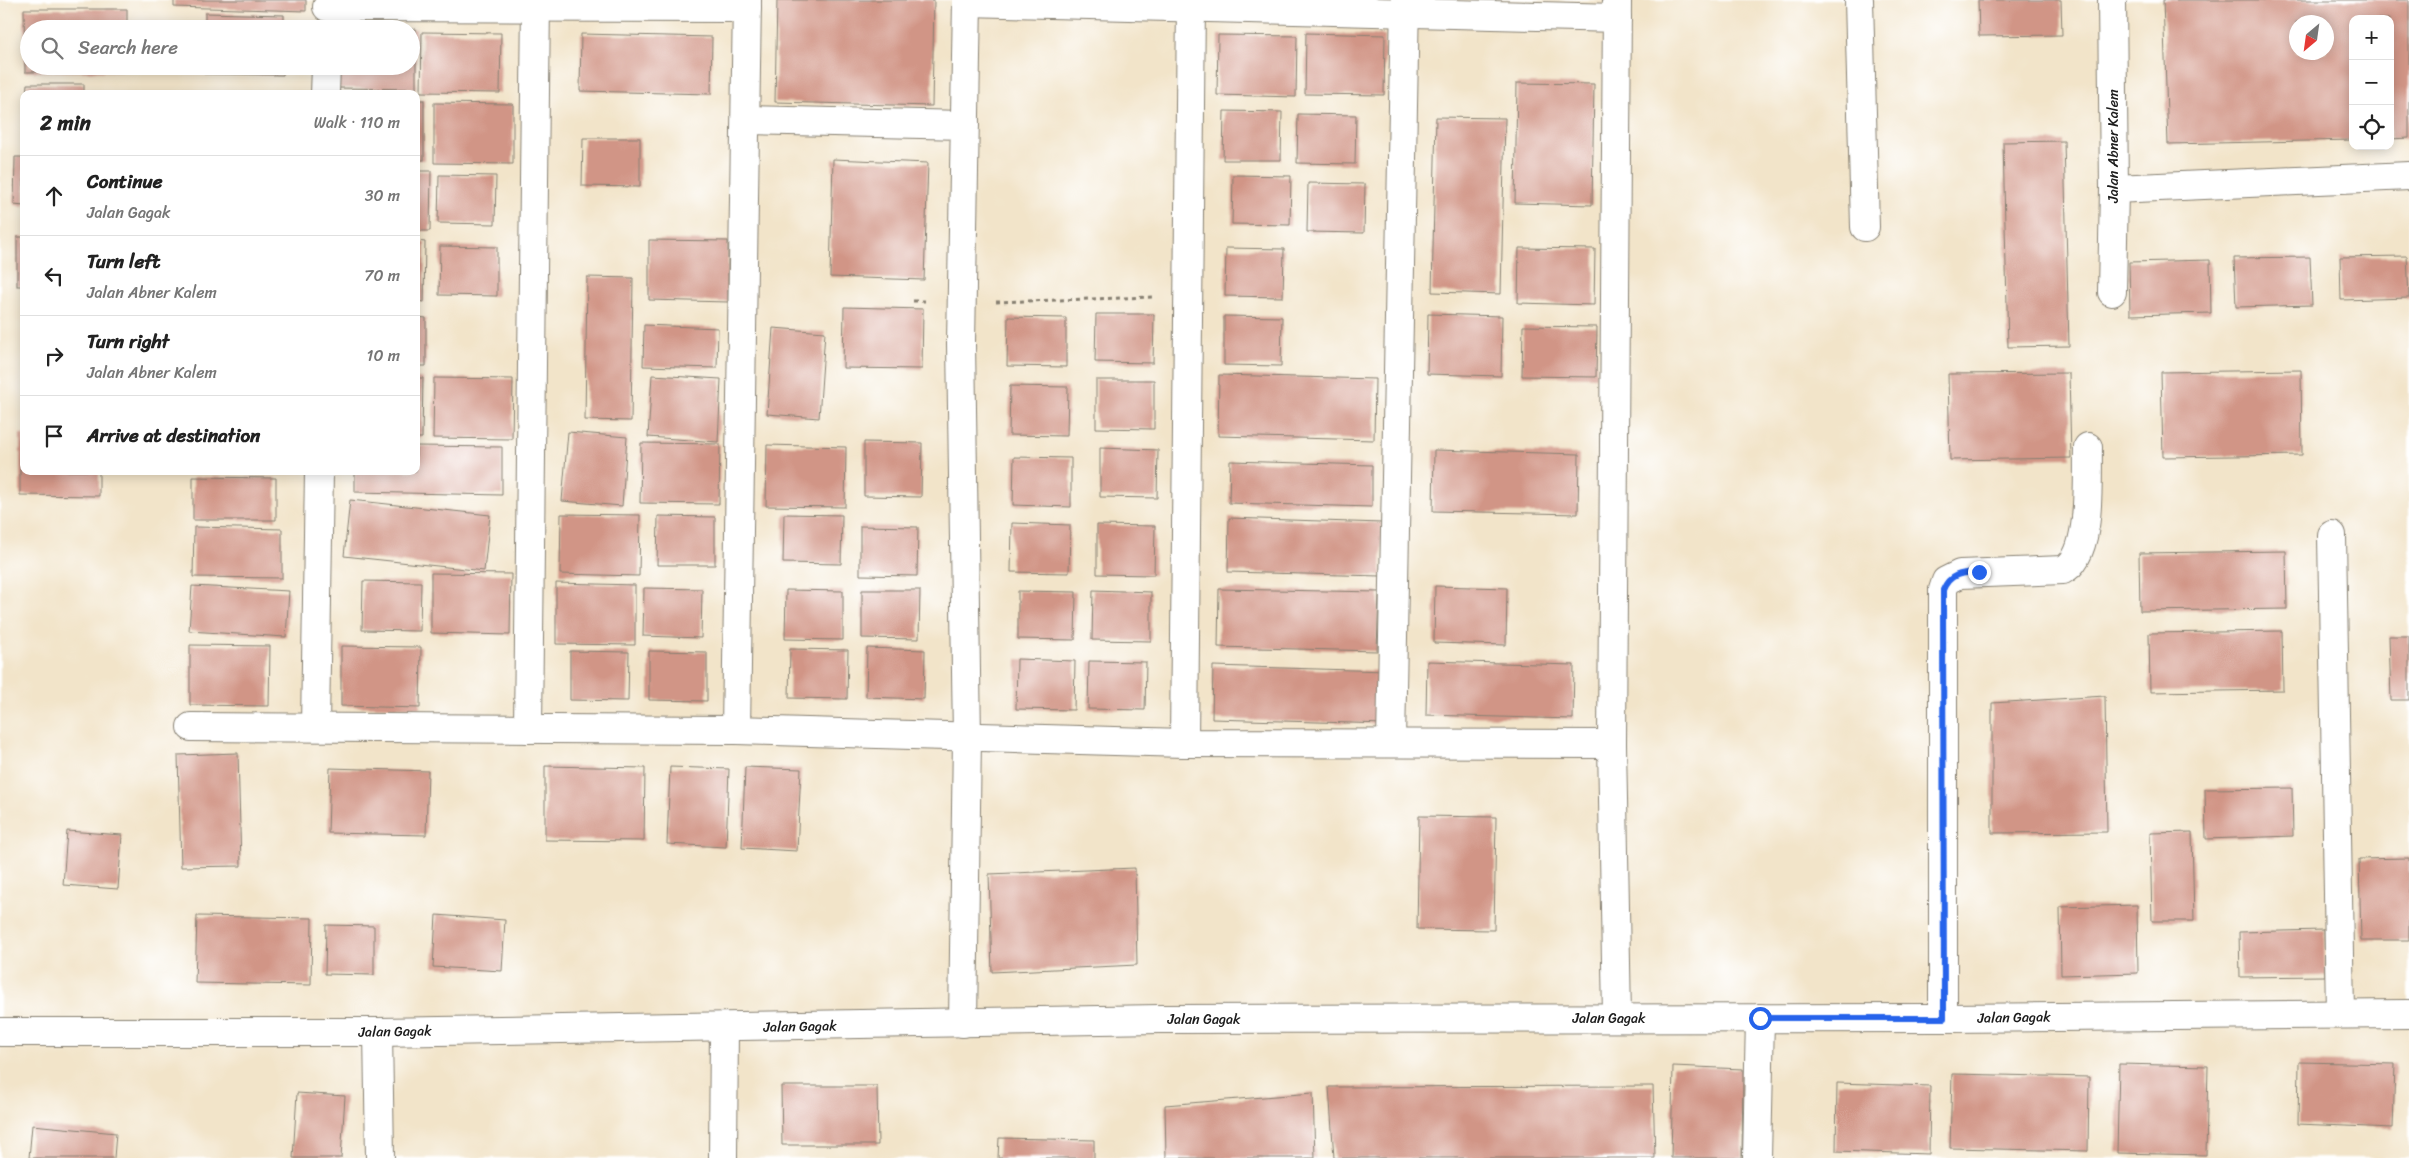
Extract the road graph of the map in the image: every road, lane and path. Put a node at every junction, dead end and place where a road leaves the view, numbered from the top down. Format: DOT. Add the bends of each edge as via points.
graph roads {
  1 [pos="1859,0"];
  2 [pos="2112,0"];
  3 [pos="967,1"];
  4 [pos="1190,3"];
  5 [pos="536,4"];
  6 [pos="747,4"];
  7 [pos="1405,6"];
  8 [pos="1617,9"];
  9 [pos="327,12"];
  10 [pos="326,75"];
  11 [pos="325,90"];
  12 [pos="746,120"];
  13 [pos="965,124"];
  14 [pos="2409,176"];
  15 [pos="2114,189"];
  16 [pos="1864,227"];
  17 [pos="2112,292"];
  18 [pos="1188,296"];
  19 [pos="913,301"];
  20 [pos="961,302"];
  21 [pos="2088,447"];
  22 [pos="320,475"];
  23 [pos="2332,535"];
  24 [pos="191,727"];
  25 [pos="316,727"];
  26 [pos="528,729"];
  27 [pos="736,730"];
  28 [pos="967,737"];
  29 [pos="1184,743"];
  30 [pos="1392,743"];
  31 [pos="1612,744"];
  32 [pos="2340,1014"];
  33 [pos="2409,1014"];
  34 [pos="1617,1017"];
  35 [pos="1760,1018"];
  36 [pos="1944,1018"];
  37 [pos="963,1023"];
  38 [pos="724,1027"];
  39 [pos="0,1032"];
  40 [pos="378,1032"];
  41 [pos="380,1158"];
  42 [pos="723,1158"];
  43 [pos="1757,1158"];
  1 -- 16 [label="street"];
  2 -- 15 [label="street, Jalan Abner Kalem"];
  3 -- 4 [label="street"];
  3 -- 13 [label="street"];
  4 -- 7 [label="street"];
  4 -- 18 [label="street"];
  5 -- 6 [label="street"];
  5 -- 9 [label="street"];
  5 -- 26 [label="street"];
  6 -- 12 [label="street"];
  7 -- 8 [label="street"];
  7 -- 30 [label="street"];
  8 -- 31 [label="street"];
  10 -- 11 [label="street"];
  12 -- 13 [label="street"];
  12 -- 27 [label="street"];
  13 -- 20 [label="street"];
  14 -- 15 [label="street"];
  15 -- 17 [label="street, Jalan Abner Kalem"];
  18 -- 20 [label="path"];
  18 -- 29 [label="street"];
  19 -- 20 [label="path"];
  20 -- 28 [label="street"];
  21 -- 36 [label="street" via="2084,538 2071,566 2063,570 1960,574 1946,581 1943,590"];
  22 -- 25 [label="street"];
  23 -- 32 [label="street"];
  24 -- 25 [label="street"];
  25 -- 26 [label="street"];
  26 -- 27 [label="street"];
  27 -- 28 [label="street"];
  28 -- 29 [label="street"];
  28 -- 37 [label="street"];
  29 -- 30 [label="street"];
  30 -- 31 [label="street"];
  31 -- 34 [label="street"];
  32 -- 33 [label="street, Jalan Gagak"];
  32 -- 36 [label="street, Jalan Gagak"];
  34 -- 35 [label="street, Jalan Gagak"];
  34 -- 37 [label="street, Jalan Gagak"];
  35 -- 36 [label="street, Jalan Gagak"];
  35 -- 43 [label="street"];
  37 -- 38 [label="street, Jalan Gagak"];
  38 -- 40 [label="street, Jalan Gagak"];
  38 -- 42 [label="street"];
  39 -- 40 [label="street, Jalan Gagak"];
  40 -- 41 [label="street"];
}
